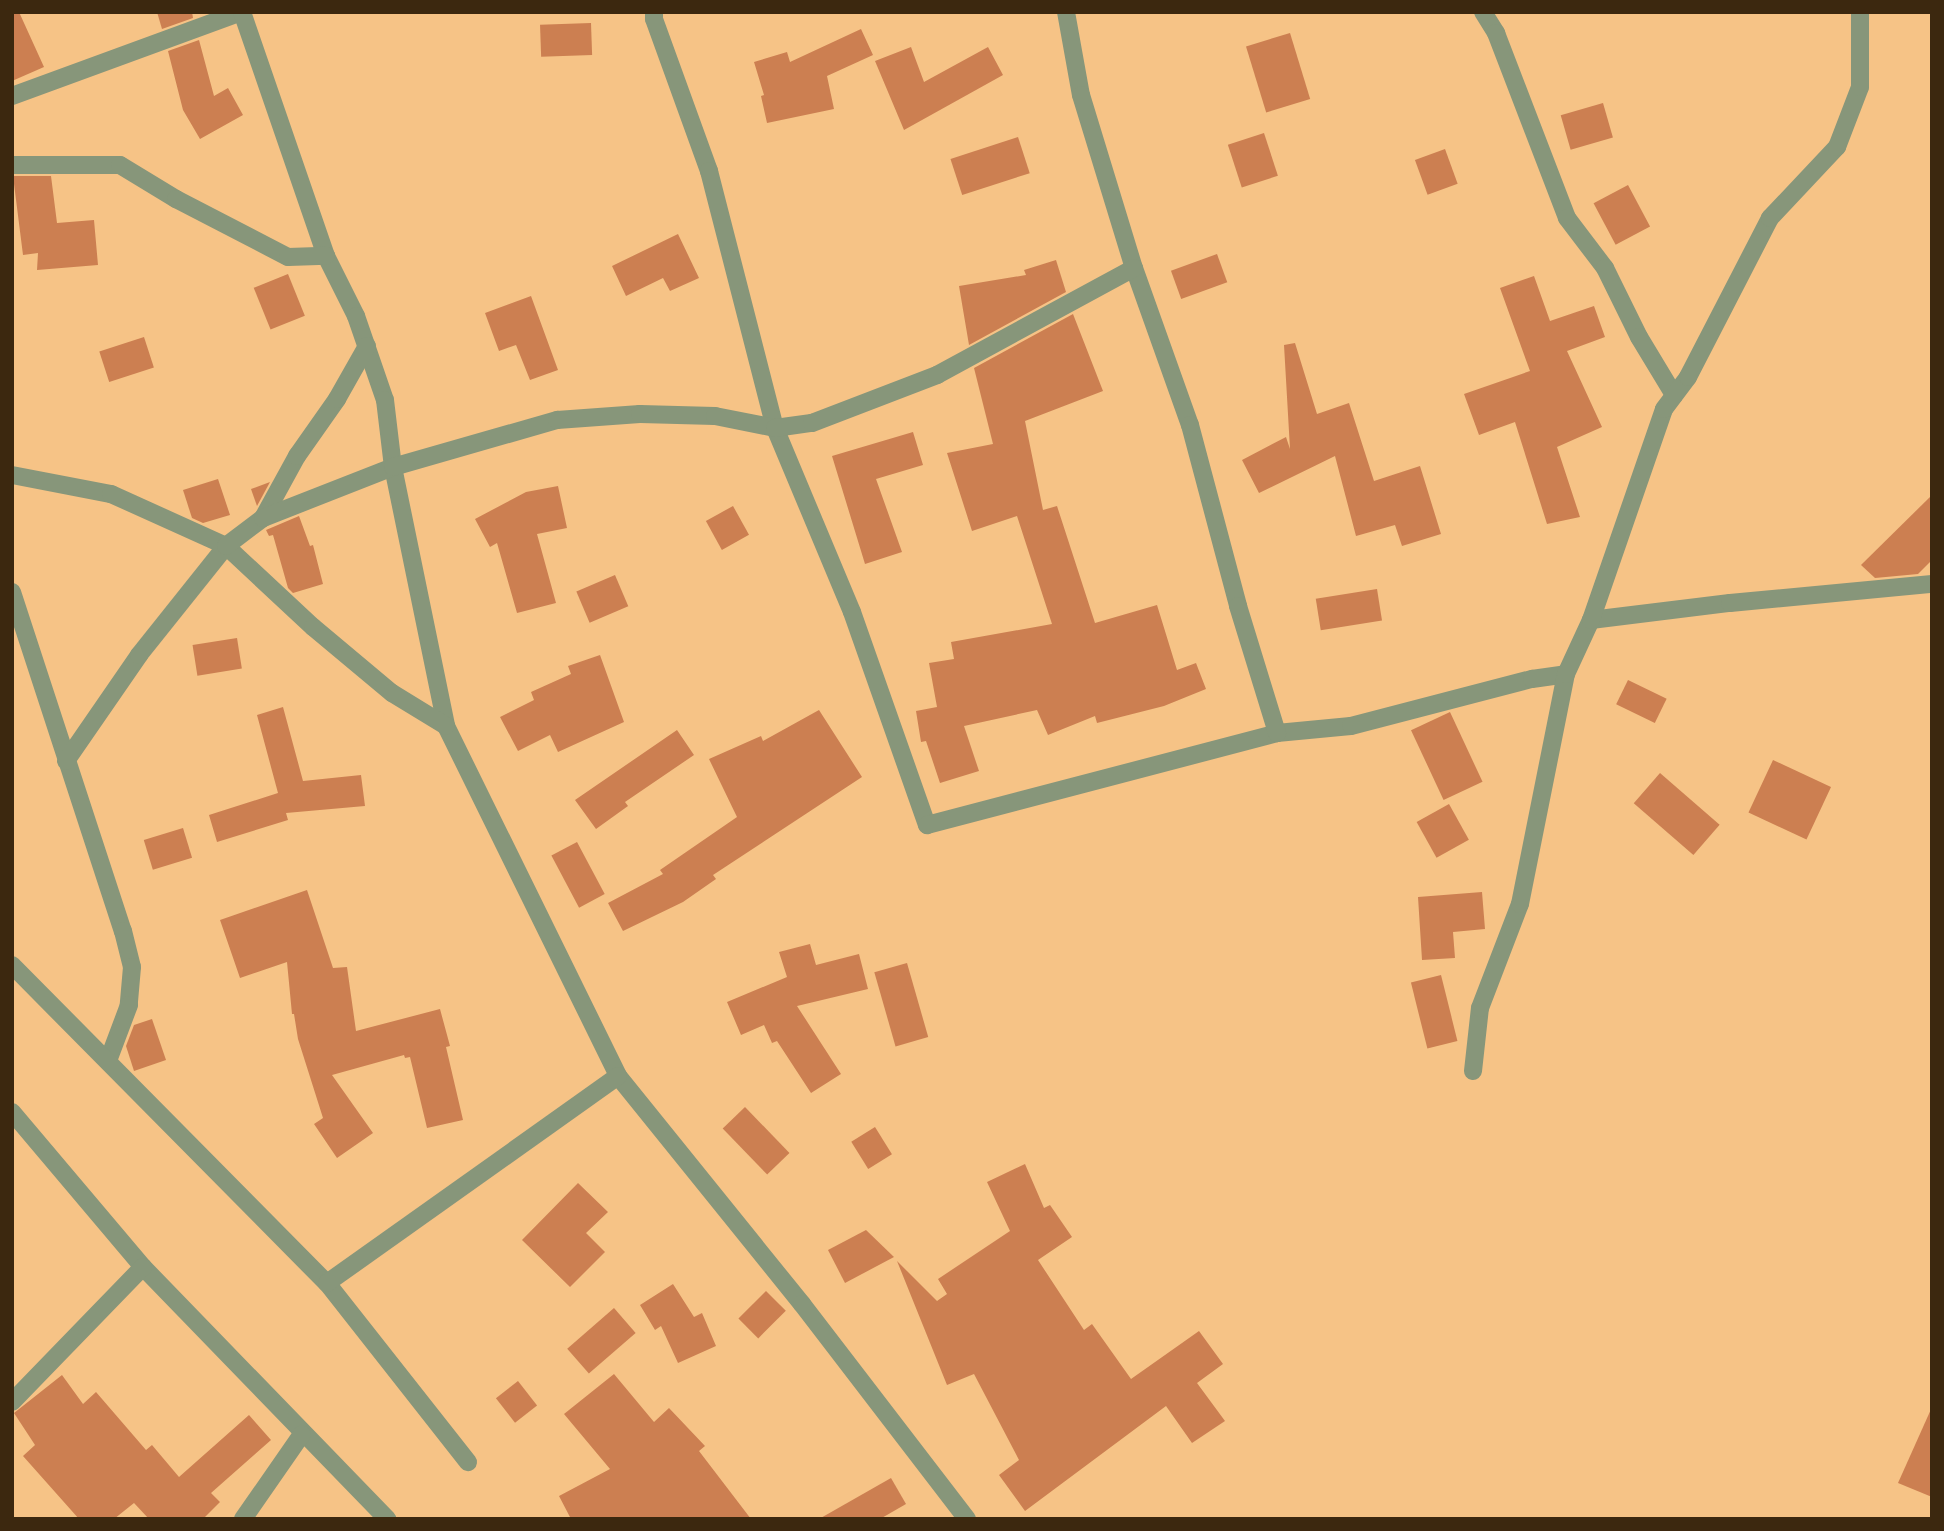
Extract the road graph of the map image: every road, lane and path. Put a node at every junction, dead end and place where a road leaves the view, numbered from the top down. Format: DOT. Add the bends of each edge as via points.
graph roads {
  1 [pos="654,12"];
  2 [pos="1066,12"];
  3 [pos="1483,12"];
  4 [pos="1860,12"];
  5 [pos="12,96"];
  6 [pos="12,165"];
  7 [pos="326,256"];
  8 [pos="1134,268"];
  9 [pos="367,346"];
  10 [pos="1674,395"];
  11 [pos="775,428"];
  12 [pos="393,467"];
  13 [pos="12,475"];
  14 [pos="263,518"];
  15 [pos="226,546"];
  16 [pos="1932,584"];
  17 [pos="12,592"];
  18 [pos="1591,620"];
  19 [pos="1566,674"];
  20 [pos="446,726"];
  21 [pos="1277,733"];
  22 [pos="66,761"];
  23 [pos="12,965"];
  24 [pos="108,1061"];
  25 [pos="1473,1071"];
  26 [pos="618,1076"];
  27 [pos="13,1115"];
  28 [pos="143,1267"];
  29 [pos="327,1283"];
  30 [pos="12,1402"];
  31 [pos="302,1434"];
  32 [pos="468,1462"];
  33 [pos="243,1519"];
  34 [pos="387,1519"];
  35 [pos="967,1519"];
  1 -- 11 [label="street" via="709,171"];
  2 -- 8 [label="street" via="1081,95"];
  3 -- 10 [label="street" via="1496,33 1567,218 1605,268"];
  4 -- 10 [label="street" via="1860,87 1837,147 1770,218 1688,377"];
  5 -- 7 [label="street" via="242,12"];
  6 -- 7 [label="street" via="120,165 288,257"];
  7 -- 9 [label="street"];
  8 -- 11 [label="street" via="937,375 812,423"];
  8 -- 21 [label="street" via="1190,425"];
  9 -- 12 [label="street" via="384,400"];
  9 -- 14 [label="street"];
  10 -- 18 [label="street" via="1664,408"];
  11 -- 12 [label="street" via="715,415 557,420"];
  11 -- 21 [label="street" via="852,612 927,825"];
  12 -- 14 [label="street"];
  12 -- 20 [label="street"];
  13 -- 15 [label="street" via="111,494"];
  14 -- 15 [label="street"];
  15 -- 20 [label="street" via="313,628 392,692"];
  15 -- 22 [label="street" via="139,655"];
  16 -- 18 [label="street"];
  17 -- 22 [label="street"];
  18 -- 19 [label="street"];
  19 -- 21 [label="street" via="1351,726"];
  19 -- 25 [label="street" via="1520,904 1480,1008"];
  20 -- 26 [label="street"];
  22 -- 24 [label="street" via="132,967 129,1006"];
  23 -- 24 [label="street"];
  24 -- 29 [label="street"];
  26 -- 29 [label="street"];
  26 -- 35 [label="street"];
  27 -- 28 [label="street"];
  28 -- 30 [label="street"];
  28 -- 31 [label="street"];
  29 -- 32 [label="street"];
  31 -- 33 [label="street"];
  31 -- 34 [label="street"];
}
